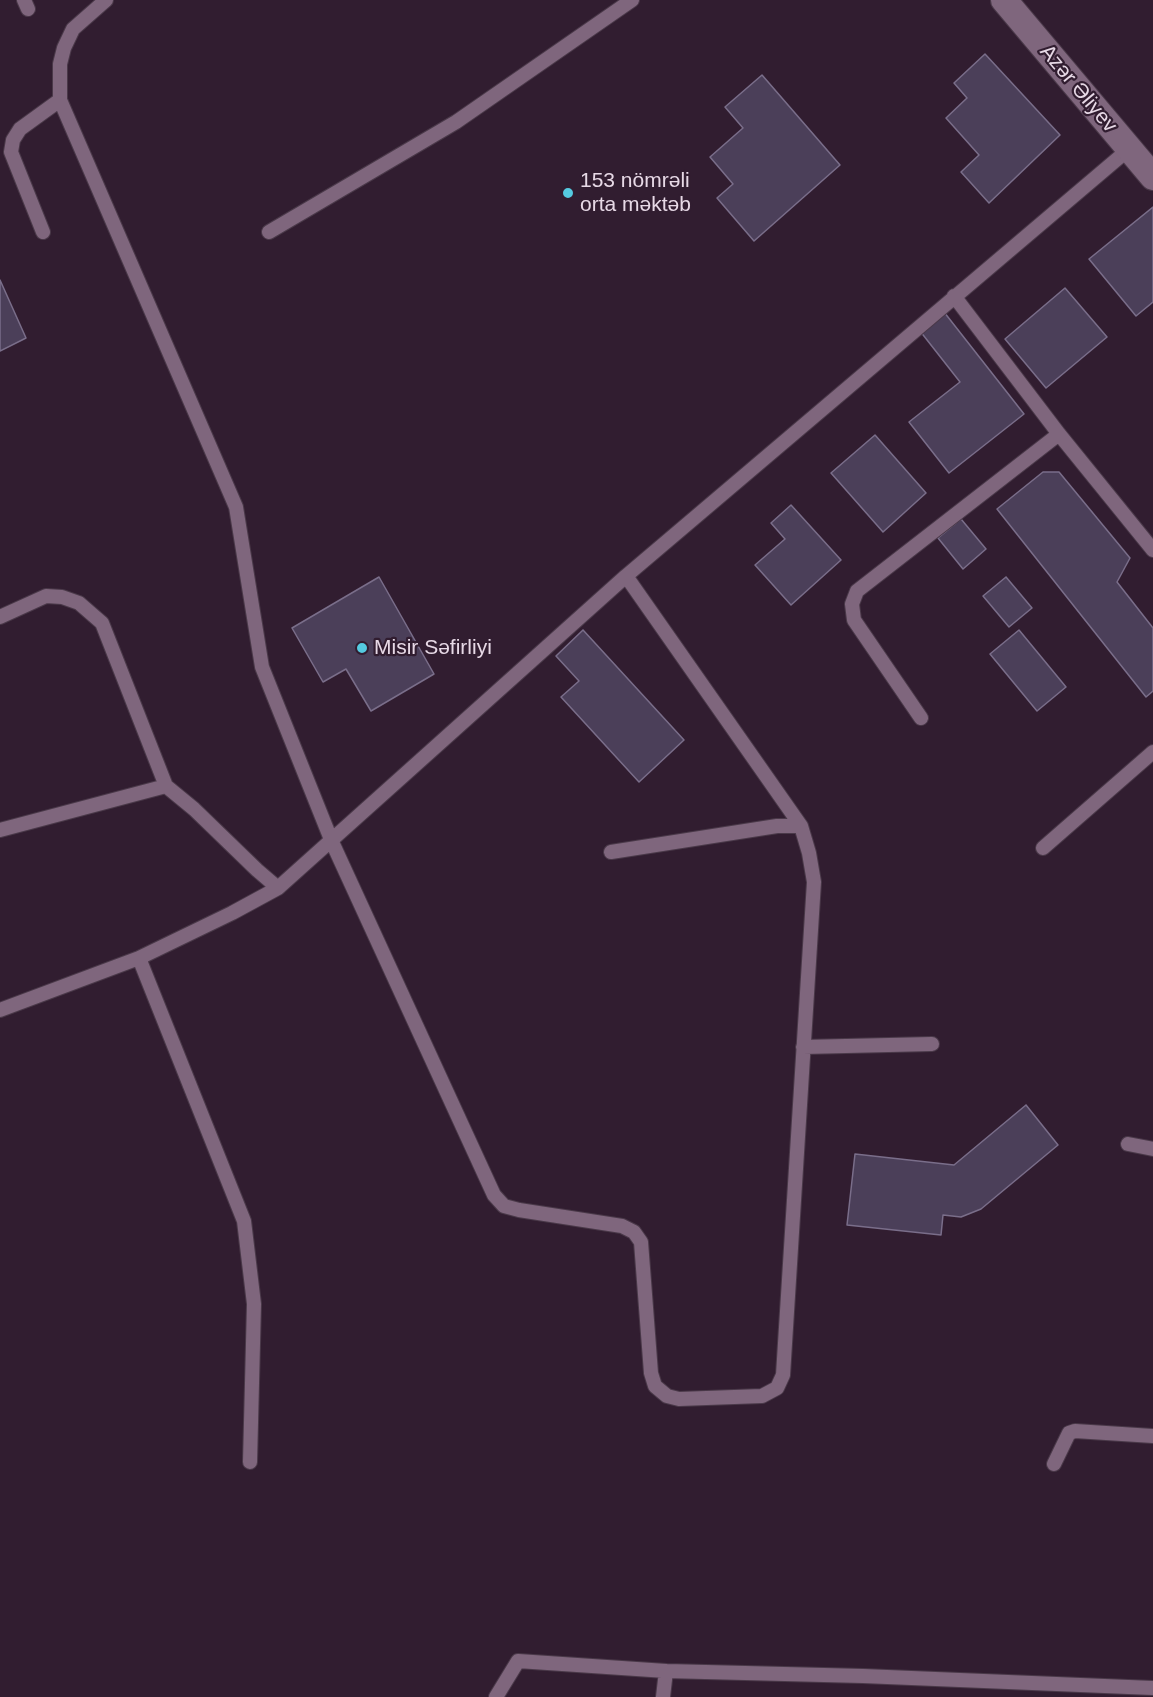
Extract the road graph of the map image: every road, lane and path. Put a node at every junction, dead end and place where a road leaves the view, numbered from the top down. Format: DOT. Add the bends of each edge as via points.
graph roads {
  1 [pos="106,0"];
  2 [pos="632,0"];
  3 [pos="1004,0"];
  4 [pos="60,100"];
  5 [pos="1129,150"];
  6 [pos="1153,177"];
  7 [pos="43,232"];
  8 [pos="269,232"];
  9 [pos="954,296"];
  10 [pos="1059,434"];
  11 [pos="1153,550"];
  12 [pos="626,576"];
  13 [pos="0,617"];
  14 [pos="921,718"];
  15 [pos="1153,752"];
  16 [pos="166,786"];
  17 [pos="801,826"];
  18 [pos="0,830"];
  19 [pos="332,842"];
  20 [pos="1043,848"];
  21 [pos="611,852"];
  22 [pos="278,888"];
  23 [pos="139,958"];
  24 [pos="0,1011"];
  25 [pos="932,1044"];
  26 [pos="803,1047"];
  27 [pos="1128,1144"];
  28 [pos="1153,1149"];
  29 [pos="1153,1436"];
  30 [pos="250,1462"];
  31 [pos="1054,1464"];
  32 [pos="666,1671"];
  33 [pos="1153,1688"];
  34 [pos="496,1697"];
  35 [pos="663,1697"];
  1 -- 4 [label="lane" via="73,29 64,48"];
  2 -- 8 [label="lane" via="456,122"];
  3 -- 5 [label="street, Azər Əliyev"];
  4 -- 7 [label="lane" via="20,129 11,152"];
  4 -- 19 [label="lane" via="236,507 262,667"];
  5 -- 6 [label="street, Azər Əliyev"];
  5 -- 9 [label="lane"];
  9 -- 10 [label="lane"];
  9 -- 12 [label="lane"];
  10 -- 11 [label="lane"];
  10 -- 14 [label="lane" via="857,591 852,604 854,621"];
  12 -- 17 [label="lane"];
  12 -- 19 [label="lane"];
  13 -- 16 [label="lane" via="46,596 79,603 102,623"];
  15 -- 20 [label="lane"];
  16 -- 18 [label="lane"];
  16 -- 22 [label="lane"];
  17 -- 21 [label="lane" via="777,826"];
  17 -- 26 [label="lane" via="814,882"];
  19 -- 22 [label="lane"];
  19 -- 26 [label="lane" via="495,1195 504,1206 519,1210 622,1226 634,1232 641,1242 651,1373 655,1386 667,1396 762,1396 777,1388 783,1375"];
  22 -- 23 [label="lane"];
  23 -- 24 [label="lane"];
  23 -- 30 [label="lane" via="244,1221 254,1304"];
  25 -- 26 [label="lane"];
  27 -- 28 [label="lane"];
  29 -- 31 [label="lane" via="1076,1431 1069,1433"];
  32 -- 33 [label="lane"];
  32 -- 34 [label="lane" via="518,1661"];
  32 -- 35 [label="lane"];
}
